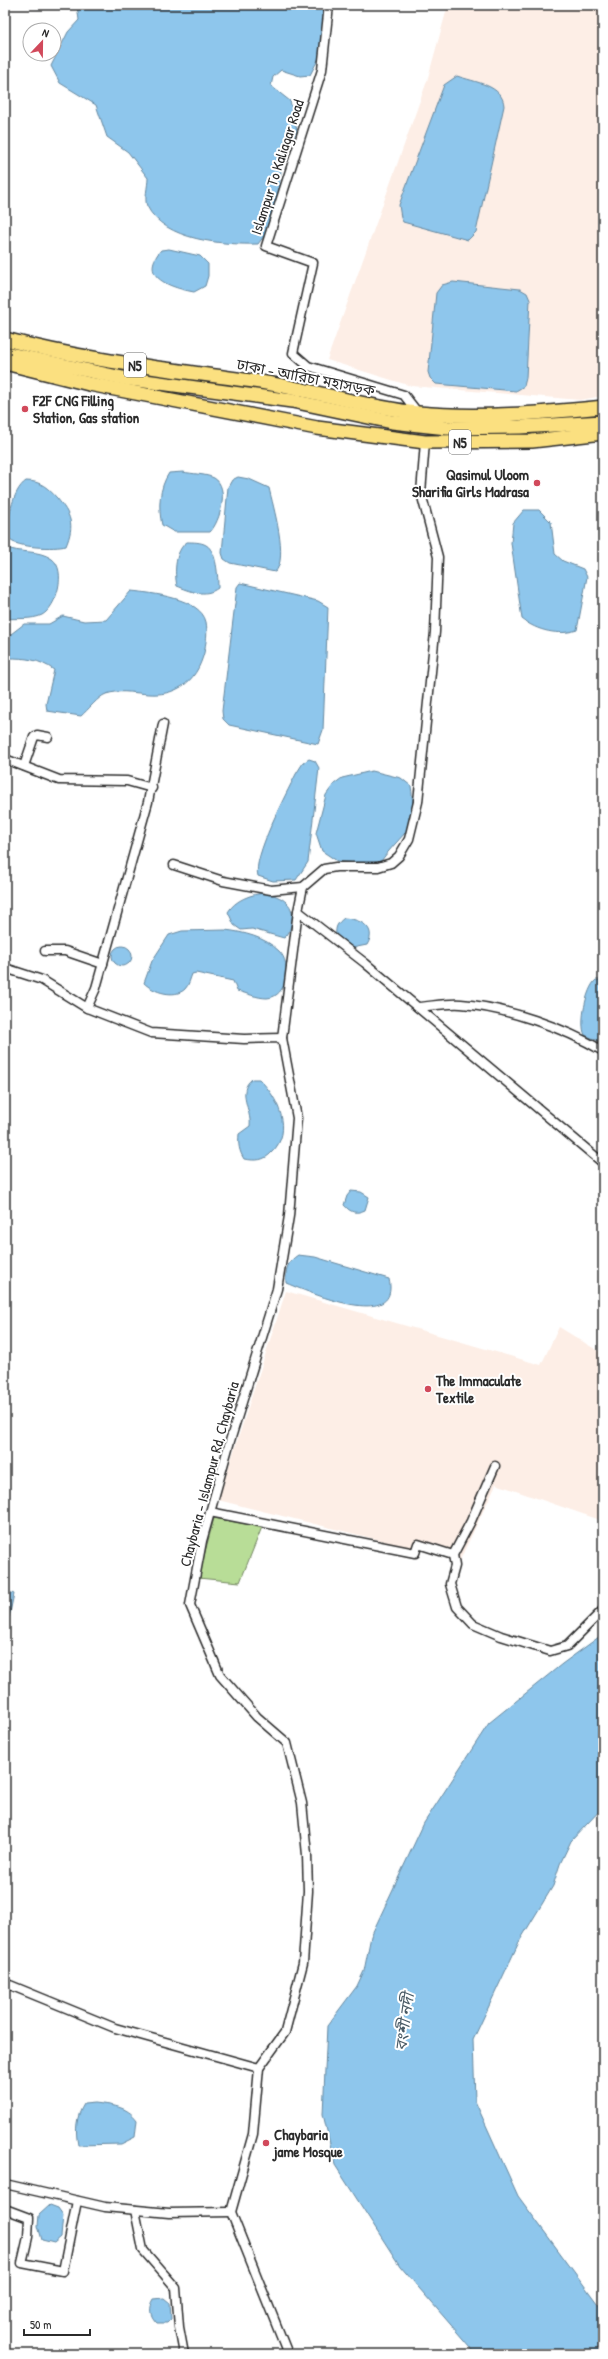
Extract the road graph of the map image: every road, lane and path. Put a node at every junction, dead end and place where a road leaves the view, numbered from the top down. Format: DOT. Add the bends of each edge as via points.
graph roads {
  1 [pos="329,5"];
  2 [pos="5,339"];
  3 [pos="5,353"];
  4 [pos="5,363"];
  5 [pos="266,390"];
  6 [pos="603,407"];
  7 [pos="418,413"];
  8 [pos="603,422"];
  9 [pos="603,433"];
  10 [pos="425,442"];
  11 [pos="162,724"];
  12 [pos="48,737"];
  13 [pos="5,759"];
  14 [pos="24,766"];
  15 [pos="152,788"];
  16 [pos="174,865"];
  17 [pos="303,887"];
  18 [pos="298,911"];
  19 [pos="45,951"];
  20 [pos="103,964"];
  21 [pos="5,968"];
  22 [pos="418,1007"];
  23 [pos="87,1008"];
  24 [pos="282,1038"];
  25 [pos="603,1051"];
  26 [pos="603,1163"];
  27 [pos="495,1466"];
  28 [pos="210,1512"];
  29 [pos="453,1555"];
  30 [pos="603,1610"];
  31 [pos="5,1982"];
  32 [pos="259,2068"];
  33 [pos="5,2184"];
  34 [pos="77,2201"];
  35 [pos="5,2209"];
  36 [pos="135,2210"];
  37 [pos="231,2212"];
  38 [pos="184,2354"];
  39 [pos="288,2354"];
  1 -- 7 [label="street, Islampur To Kaliagar Road" via="322,70 266,246 312,263 293,353 308,366 404,395"];
  2 -- 5 [label="highway, ঢাকা - আরিচা মহাসড়ক / N5" via="97,360"];
  3 -- 5 [label="highway, N5" via="123,378"];
  4 -- 10 [label="highway, N5" via="89,384 317,428"];
  5 -- 7 [label="highway, ঢাকা - আরিচা মহাসড়ক / N5"];
  5 -- 8 [label="highway, N5" via="344,412 392,422 447,428 520,428"];
  6 -- 7 [label="highway, ঢাকা - আরিচা মহাসড়ক / N5" via="519,416"];
  9 -- 10 [label="highway, N5" via="532,441"];
  10 -- 17 [label="street" via="421,493 438,564 435,632 418,802 409,839 399,856 391,863 378,867 336,866 324,869"];
  11 -- 15 [label="street"];
  12 -- 14 [label="street" via="34,737"];
  13 -- 14 [label="street"];
  14 -- 15 [label="street" via="59,780 120,781"];
  15 -- 20 [label="street"];
  16 -- 17 [label="street" via="244,886 271,890"];
  17 -- 18 [label="street, Chaybaria - Islampur Rd, Chaybaria"];
  18 -- 22 [label="street"];
  18 -- 24 [label="street, Chaybaria - Islampur Rd, Chaybaria"];
  19 -- 20 [label="street" via="65,951"];
  20 -- 23 [label="street"];
  21 -- 23 [label="street" via="42,980"];
  22 -- 25 [label="street" via="460,1004 500,1010 582,1038"];
  22 -- 26 [label="street"];
  23 -- 24 [label="street" via="151,1034 244,1039"];
  24 -- 28 [label="street, Chaybaria - Islampur Rd, Chaybaria" via="297,1118 289,1216 277,1289"];
  27 -- 29 [label="street"];
  28 -- 29 [label="street" via="415,1553 418,1544"];
  28 -- 32 [label="street, Chaybaria - Islampur Rd, Chaybaria" via="190,1605 220,1675 257,1717 287,1743 302,1803 308,1891 303,1963 285,2032"];
  29 -- 30 [label="street" via="456,1566 450,1584 457,1607 473,1624 501,1636 550,1651 567,1646"];
  31 -- 32 [label="street" via="115,2028"];
  32 -- 37 [label="street" via="253,2134"];
  33 -- 34 [label="street"];
  34 -- 35 [label="street" via="63,2271 22,2263 29,2218"];
  34 -- 36 [label="street"];
  36 -- 37 [label="street" via="169,2213"];
  36 -- 38 [label="street" via="143,2250 176,2288"];
  37 -- 39 [label="street"];
}
